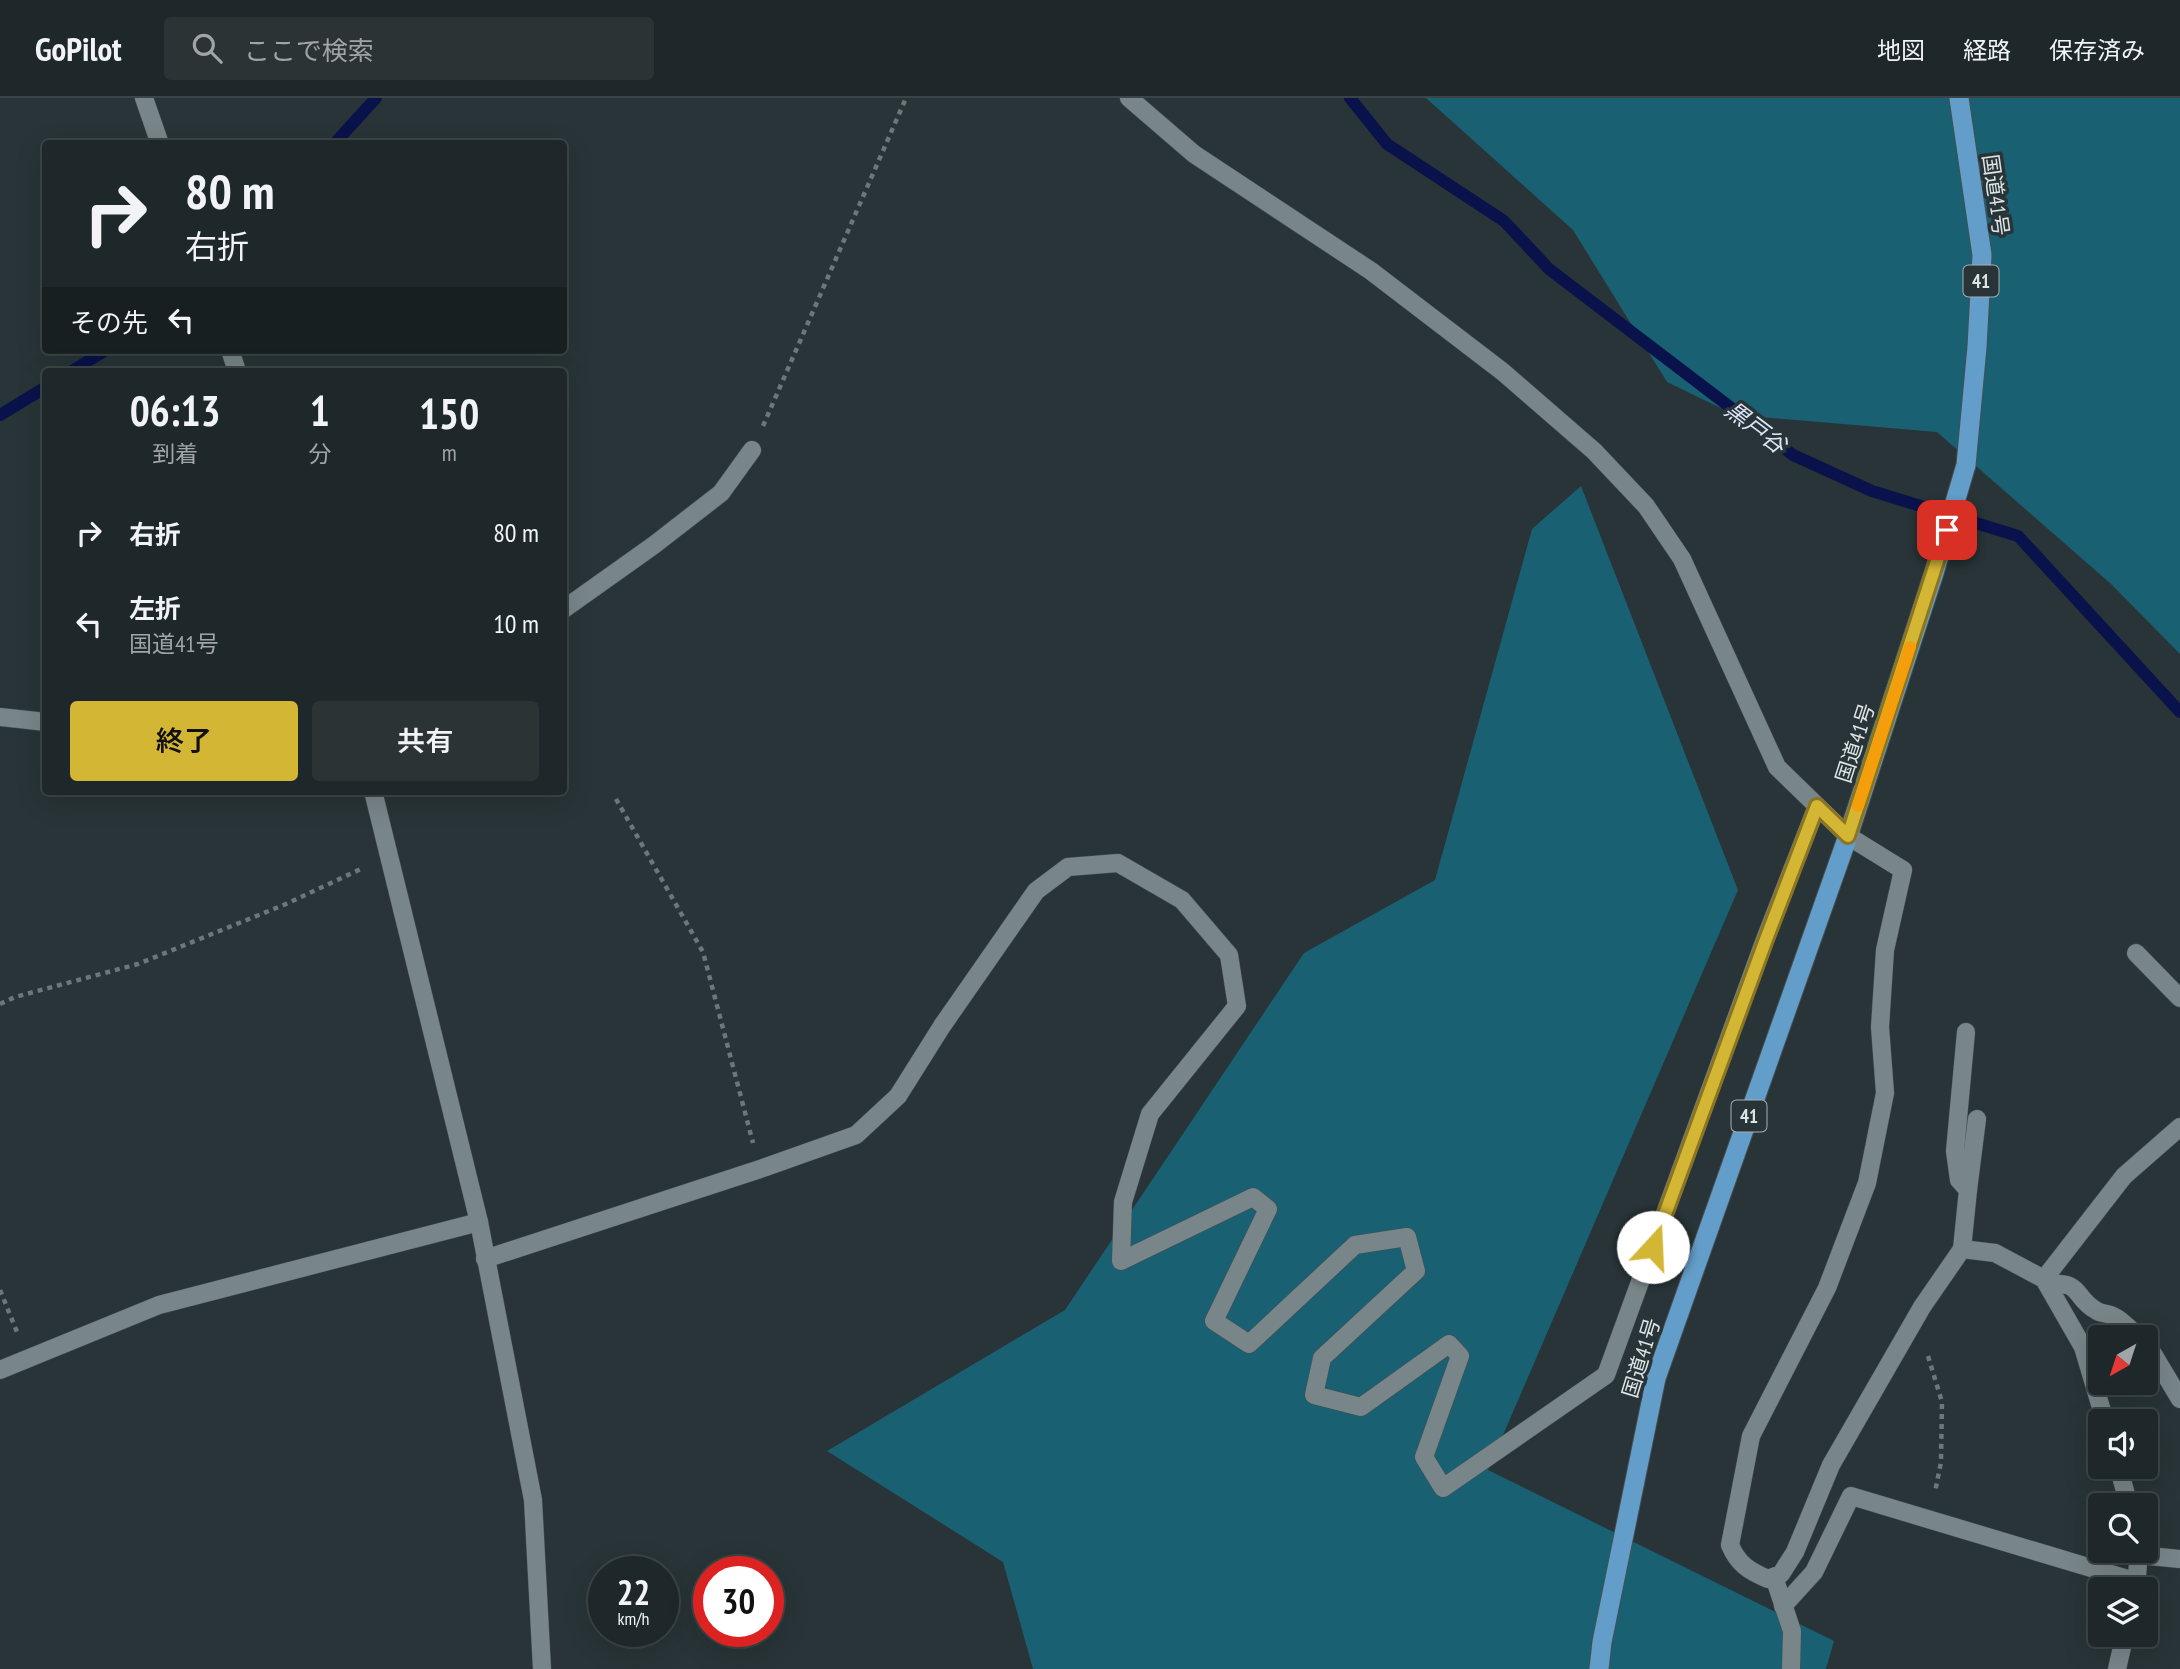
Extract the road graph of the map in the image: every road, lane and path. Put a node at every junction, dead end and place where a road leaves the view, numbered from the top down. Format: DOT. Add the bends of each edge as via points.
graph roads {
  1 [pos="144,98"];
  2 [pos="906,98"];
  3 [pos="1129,98"];
  4 [pos="1959,98"];
  5 [pos="159,140"];
  6 [pos="752,450"];
  7 [pos="567,606"];
  8 [pos="0,717"];
  9 [pos="42,722"];
  10 [pos="374,795"];
  11 [pos="615,799"];
  12 [pos="1817,806"];
  13 [pos="1848,836"];
  14 [pos="390,856"];
  15 [pos="2136,953"];
  16 [pos="2180,998"];
  17 [pos="0,1004"];
  18 [pos="1966,1032"];
  19 [pos="1977,1119"];
  20 [pos="2180,1127"];
  21 [pos="763,1168"];
  22 [pos="1968,1190"];
  23 [pos="479,1222"];
  24 [pos="1962,1249"];
  25 [pos="485,1259"];
  26 [pos="2045,1282"];
  27 [pos="0,1290"];
  28 [pos="1916,1317"];
  29 [pos="2124,1325"];
  30 [pos="28,1358"];
  31 [pos="2158,1361"];
  32 [pos="0,1370"];
  33 [pos="2180,1399"];
  34 [pos="2101,1409"];
  35 [pos="1925,1519"];
  36 [pos="2158,1556"];
  37 [pos="2180,1559"];
  38 [pos="1774,1577"];
  39 [pos="2109,1577"];
  40 [pos="1783,1606"];
  41 [pos="2122,1647"];
  42 [pos="542,1669"];
  43 [pos="1599,1669"];
  44 [pos="1791,1669"];
  45 [pos="2116,1669"];
  1 -- 5 [label="street"];
  2 -- 6 [label="path"];
  3 -- 12 [label="street" via="1194,154 1371,271 1503,372 1594,451 1646,506 1682,559 1777,767"];
  4 -- 13 [label="highway, 国道41号 / 41" via="1982,255 1966,465"];
  6 -- 7 [label="street" via="721,493"];
  8 -- 9 [label="street"];
  10 -- 14 [label="street"];
  11 -- 21 [label="path" via="703,952"];
  12 -- 13 [label="street"];
  12 -- 21 [label="street" via="1606,1375 1443,1488 1424,1457 1460,1356 1449,1345 1362,1407 1314,1395 1322,1358 1416,1271 1407,1237 1355,1245 1249,1344 1214,1321 1268,1209 1253,1197 1121,1261 1123,1202 1150,1114 1237,1006 1229,956 1182,900 1118,863 1068,867 1036,891 898,1096 856,1135"];
  13 -- 38 [label="street" via="1903,870 1885,950 1880,1027 1885,1093 1867,1183 1827,1288 1751,1436 1730,1545 1749,1572"];
  13 -- 43 [label="highway, 国道41号 / 41" via="1656,1378"];
  14 -- 17 [label="path" via="138,964"];
  14 -- 23 [label="street"];
  15 -- 16 [label="street"];
  18 -- 22 [label="street" via="1955,1151 1959,1180"];
  19 -- 22 [label="street"];
  20 -- 26 [label="street" via="2124,1177"];
  21 -- 25 [label="street"];
  22 -- 24 [label="street"];
  23 -- 25 [label="street"];
  23 -- 30 [label="street" via="159,1305"];
  24 -- 26 [label="street" via="1995,1253"];
  24 -- 28 [label="street"];
  25 -- 42 [label="street" via="533,1500"];
  26 -- 29 [label="street" via="2074,1288 2099,1313"];
  26 -- 34 [label="street" via="2083,1348"];
  27 -- 30 [label="path"];
  28 -- 35 [label="path" via="1942,1402 1939,1482"];
  28 -- 38 [label="street" via="1831,1465 1795,1552"];
  30 -- 32 [label="street"];
  31 -- 33 [label="street"];
  35 -- 39 [label="street"];
  35 -- 40 [label="street" via="1851,1496 1814,1572"];
  36 -- 37 [label="street"];
  38 -- 40 [label="street"];
  40 -- 44 [label="street" via="1791,1631"];
  41 -- 45 [label="street"];
}
